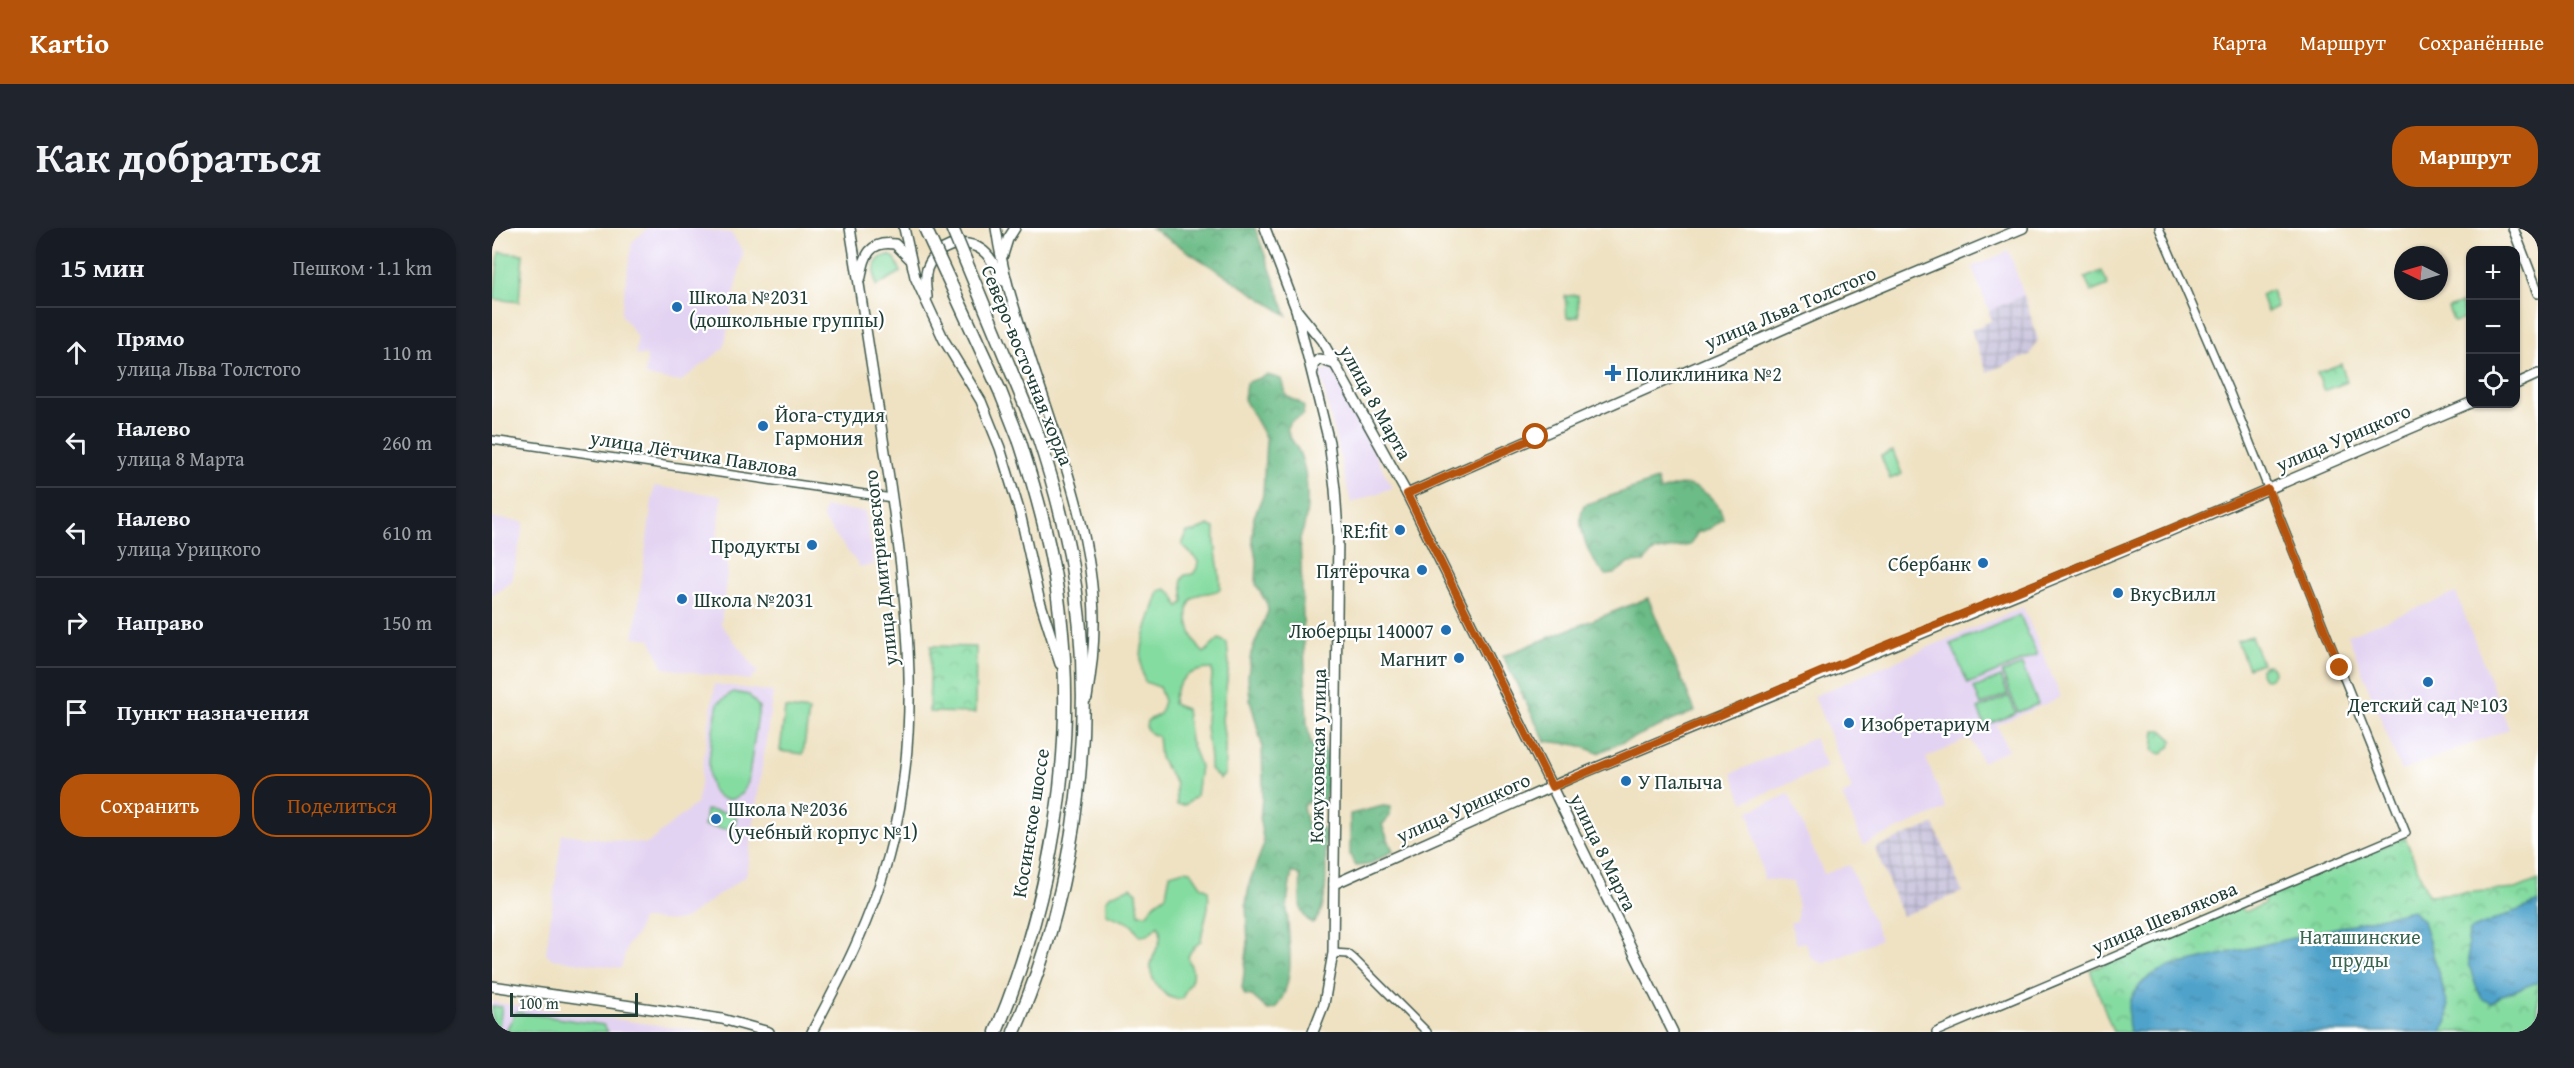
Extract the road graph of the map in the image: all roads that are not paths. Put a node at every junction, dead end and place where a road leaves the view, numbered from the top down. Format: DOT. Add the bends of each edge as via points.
graph roads {
  1 [pos="850,228"];
  2 [pos="904,228"];
  3 [pos="925,228"];
  4 [pos="952,228"];
  5 [pos="996,228"];
  6 [pos="1015,228"];
  7 [pos="1264,228"];
  8 [pos="1270,228"];
  9 [pos="2023,228"];
  10 [pos="2159,228"];
  11 [pos="2513,228"];
  12 [pos="1272,246"];
  13 [pos="911,261"];
  14 [pos="1002,261"];
  15 [pos="859,285"];
  16 [pos="1006,286"];
  17 [pos="2538,293"];
  18 [pos="929,308"];
  19 [pos="1296,309"];
  20 [pos="1334,364"];
  21 [pos="1312,374"];
  22 [pos="2538,374"];
  23 [pos="2520,382"];
  24 [pos="2466,405"];
  25 [pos="492,440"];
  26 [pos="2268,489"];
  27 [pos="1407,494"];
  28 [pos="892,498"];
  29 [pos="1060,614"];
  30 [pos="1064,682"];
  31 [pos="1081,733"];
  32 [pos="1552,787"];
  33 [pos="1334,884"];
  34 [pos="1333,953"];
  35 [pos="492,986"];
  36 [pos="769,1032"];
  37 [pos="812,1032"];
  38 [pos="996,1032"];
  39 [pos="1014,1032"];
  40 [pos="1313,1032"];
  41 [pos="1427,1032"];
  42 [pos="1673,1032"];
  43 [pos="1936,1032"];
  1 -- 15 [label="street, улица Дмитриевского"];
  2 -- 13 [label="street"];
  3 -- 29 [label="highway, Северо-восточная хорда, bridge" via="1020,442 1046,530"];
  4 -- 31 [label="highway, Северо-восточная хорда, bridge" via="1038,436 1056,491 1070,555 1080,645"];
  5 -- 14 [label="street"];
  6 -- 14 [label="street"];
  7 -- 12 [label="street"];
  8 -- 12 [label="street"];
  9 -- 27 [label="street, улица Льва Толстого"];
  10 -- 26 [label="street"];
  11 -- 17 [label="street"];
  12 -- 19 [label="street"];
  13 -- 15 [label="street" via="899,246 876,245 864,258"];
  13 -- 18 [label="street"];
  14 -- 16 [label="street"];
  15 -- 28 [label="street, улица Дмитриевского"];
  16 -- 18 [label="street" via="981,249 962,244 950,246 938,252 927,268"];
  16 -- 31 [label="street" via="1070,484 1089,572 1094,625"];
  18 -- 30 [label="street" via="981,401 1000,448"];
  19 -- 20 [label="street, улица 8 Марта"];
  19 -- 21 [label="street, Кожуховская улица"];
  20 -- 21 [label="street" via="1319,359"];
  20 -- 27 [label="street, улица 8 Марта"];
  21 -- 33 [label="street, Кожуховская улица" via="1329,442 1338,532"];
  22 -- 23 [label="street"];
  24 -- 26 [label="street, улица Урицкого"];
  25 -- 28 [label="street, улица Лётчика Павлова"];
  26 -- 32 [label="street, улица Урицкого"];
  26 -- 43 [label="street, улица Шевлякова" via="2406,833"];
  27 -- 32 [label="street, улица 8 Марта"];
  28 -- 37 [label="street, улица Дмитриевского" via="905,591 911,686 903,782 879,889"];
  29 -- 30 [label="highway, Косинское шоссе"];
  30 -- 38 [label="highway, Косинское шоссе" via="1062,754 1047,866 1023,960"];
  31 -- 39 [label="highway, Косинское шоссе" via="1071,832 1059,895 1038,969"];
  32 -- 33 [label="street, улица Урицкого"];
  32 -- 42 [label="street, улица 8 Марта"];
  33 -- 34 [label="street, Кожуховская улица"];
  34 -- 40 [label="street, Кожуховская улица" via="1324,1004"];
  34 -- 41 [label="street" via="1348,954 1354,959"];
  35 -- 36 [label="street" via="722,1019"];
}
